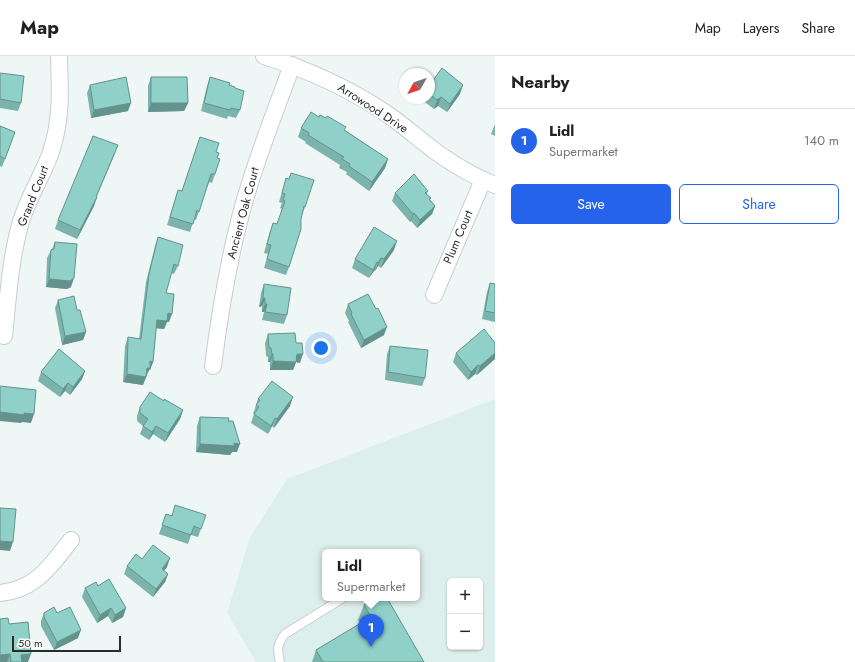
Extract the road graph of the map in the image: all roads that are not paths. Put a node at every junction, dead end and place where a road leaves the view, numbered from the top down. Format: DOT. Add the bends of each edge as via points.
graph roads {
  1 [pos="59,56"];
  2 [pos="264,56"];
  3 [pos="292,65"];
  4 [pos="489,182"];
  5 [pos="434,295"];
  6 [pos="4,336"];
  7 [pos="213,366"];
  8 [pos="72,540"];
  9 [pos="0,593"];
  10 [pos="338,601"];
  11 [pos="280,662"];
  1 -- 6 [label="street, Grand Court" via="60,107 57,131 20,224 13,254"];
  2 -- 3 [label="street, Arrowood Drive"];
  3 -- 4 [label="street, Arrowood Drive" via="360,97 460,168"];
  3 -- 7 [label="street, Ancient Oak Court" via="244,202 227,271"];
  4 -- 5 [label="street, Plum Court"];
  8 -- 9 [label="street" via="32,583 10,592"];
  10 -- 11 [label="lane" via="285,634 278,646"];
}
